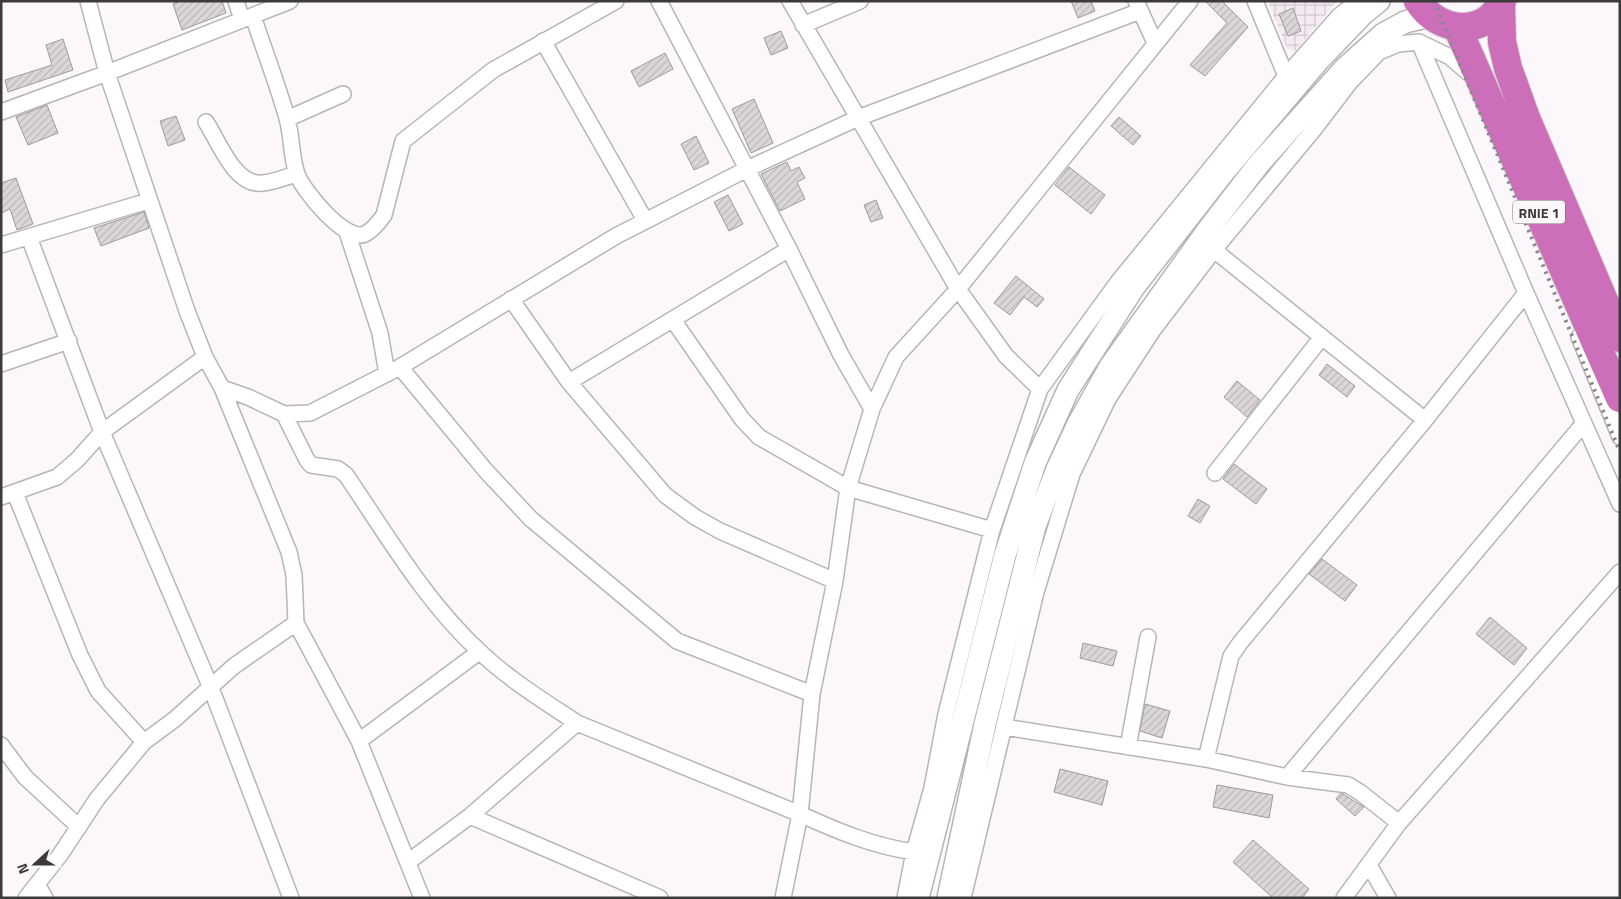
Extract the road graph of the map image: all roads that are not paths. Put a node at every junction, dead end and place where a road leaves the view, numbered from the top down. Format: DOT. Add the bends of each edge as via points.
graph roads {
  1 [pos="88,1"];
  2 [pos="236,1"];
  3 [pos="290,1"];
  4 [pos="616,1"];
  5 [pos="659,1"];
  6 [pos="790,1"];
  7 [pos="860,1"];
  8 [pos="1190,1"];
  9 [pos="1255,1"];
  10 [pos="1358,1"];
  11 [pos="1379,1"];
  12 [pos="1502,3"];
  13 [pos="1138,6"];
  14 [pos="1424,9"];
  15 [pos="248,18"];
  16 [pos="803,25"];
  17 [pos="1457,27"];
  18 [pos="543,41"];
  19 [pos="1419,42"];
  20 [pos="1154,43"];
  21 [pos="107,73"];
  22 [pos="1290,82"];
  23 [pos="343,94"];
  24 [pos="1,112"];
  25 [pos="858,118"];
  26 [pos="287,119"];
  27 [pos="206,122"];
  28 [pos="747,169"];
  29 [pos="297,174"];
  30 [pos="148,201"];
  31 [pos="644,220"];
  32 [pos="347,232"];
  33 [pos="29,237"];
  34 [pos="1,245"];
  35 [pos="789,249"];
  36 [pos="1214,250"];
  37 [pos="958,290"];
  38 [pos="1526,293"];
  39 [pos="511,299"];
  40 [pos="673,320"];
  41 [pos="1322,338"];
  42 [pos="1620,338"];
  43 [pos="69,341"];
  44 [pos="204,356"];
  45 [pos="1,364"];
  46 [pos="393,370"];
  47 [pos="569,382"];
  48 [pos="222,388"];
  49 [pos="1040,389"];
  50 [pos="1620,398"];
  51 [pos="872,409"];
  52 [pos="284,414"];
  53 [pos="1425,420"];
  54 [pos="1584,423"];
  55 [pos="102,432"];
  56 [pos="1620,437"];
  57 [pos="1214,474"];
  58 [pos="848,488"];
  59 [pos="8,495"];
  60 [pos="1620,504"];
  61 [pos="992,530"];
  62 [pos="1620,572"];
  63 [pos="835,581"];
  64 [pos="296,624"];
  65 [pos="1148,637"];
  66 [pos="479,652"];
  67 [pos="211,688"];
  68 [pos="812,694"];
  69 [pos="577,723"];
  70 [pos="1004,726"];
  71 [pos="359,740"];
  72 [pos="144,742"];
  73 [pos="1,744"];
  74 [pos="1128,747"];
  75 [pos="1206,759"];
  76 [pos="1287,777"];
  77 [pos="800,814"];
  78 [pos="470,816"];
  79 [pos="1399,824"];
  80 [pos="79,827"];
  81 [pos="914,852"];
  82 [pos="408,862"];
  83 [pos="1369,865"];
  84 [pos="37,884"];
  85 [pos="26,898"];
  86 [pos="45,898"];
  87 [pos="291,898"];
  88 [pos="422,898"];
  89 [pos="660,898"];
  90 [pos="783,898"];
  91 [pos="905,898"];
  92 [pos="918,898"];
  93 [pos="948,898"];
  94 [pos="963,898"];
  95 [pos="1344,898"];
  96 [pos="1388,898"];
  1 -- 21 [label="street"];
  2 -- 15 [label="street"];
  3 -- 15 [label="street"];
  4 -- 18 [label="street"];
  5 -- 28 [label="street"];
  6 -- 16 [label="street"];
  7 -- 16 [label="street"];
  8 -- 20 [label="street"];
  9 -- 22 [label="street"];
  10 -- 22 [label="street" via="1339,16"];
  11 -- 22 [label="street"];
  12 -- 17 [label="highway, RNIE 1" via="1477,24"];
  12 -- 42 [label="highway, RNIE 1" via="1502,42 1508,68 1526,118"];
  13 -- 20 [label="street"];
  13 -- 25 [label="street"];
  14 -- 17 [label="highway" via="1444,26"];
  14 -- 93 [label="street" via="1383,34 1344,68 1258,165 1110,365 1078,424 1035,526 985,724"];
  15 -- 21 [label="street"];
  15 -- 26 [label="street"];
  16 -- 25 [label="street"];
  17 -- 50 [label="highway, RNIE 1"];
  18 -- 31 [label="street"];
  18 -- 32 [label="street" via="493,70 403,141 384,215 365,234"];
  19 -- 36 [label="street" via="1398,44 1379,52 1350,82"];
  19 -- 38 [label="street"];
  19 -- 56 [label="street" via="1460,64 1470,73 1478,88"];
  20 -- 37 [label="street"];
  21 -- 24 [label="street"];
  21 -- 30 [label="street"];
  22 -- 49 [label="street" via="1118,282"];
  22 -- 92 [label="street" via="1224,173 1134,287 1068,390 1035,463 1005,555"];
  23 -- 26 [label="street"];
  25 -- 28 [label="street"];
  25 -- 37 [label="street"];
  26 -- 29 [label="street"];
  27 -- 29 [label="street" via="239,177 262,184"];
  28 -- 31 [label="street"];
  28 -- 35 [label="street"];
  29 -- 32 [label="street" via="305,190"];
  30 -- 33 [label="street"];
  30 -- 44 [label="street"];
  31 -- 39 [label="street"];
  32 -- 46 [label="street"];
  33 -- 34 [label="street"];
  33 -- 43 [label="street"];
  35 -- 40 [label="street"];
  35 -- 51 [label="street" via="841,355"];
  36 -- 41 [label="street"];
  36 -- 70 [label="street" via="1153,330 1113,392 1072,474 1036,592"];
  37 -- 49 [label="street" via="1006,356"];
  37 -- 51 [label="street" via="896,357"];
  38 -- 53 [label="street"];
  38 -- 54 [label="street"];
  39 -- 46 [label="street"];
  39 -- 47 [label="street"];
  40 -- 47 [label="street"];
  40 -- 58 [label="street" via="742,419 759,437"];
  41 -- 53 [label="street"];
  41 -- 57 [label="street"];
  43 -- 45 [label="street"];
  43 -- 55 [label="street"];
  44 -- 48 [label="street"];
  44 -- 55 [label="street"];
  46 -- 52 [label="street" via="310,413"];
  46 -- 68 [label="street" via="531,519 677,641"];
  47 -- 63 [label="street" via="665,495 720,531"];
  48 -- 52 [label="street"];
  48 -- 64 [label="street" via="288,552 295,582"];
  49 -- 61 [label="street"];
  51 -- 58 [label="street"];
  52 -- 66 [label="street" via="307,460 312,465 338,469 346,475 419,582"];
  53 -- 75 [label="street" via="1240,642 1231,656"];
  54 -- 60 [label="street"];
  54 -- 76 [label="street"];
  55 -- 59 [label="street" via="77,460 57,476"];
  55 -- 67 [label="street"];
  58 -- 61 [label="street"];
  58 -- 63 [label="street"];
  59 -- 72 [label="street" via="98,691"];
  61 -- 81 [label="street"];
  62 -- 79 [label="street"];
  63 -- 68 [label="street"];
  64 -- 67 [label="street" via="234,666"];
  64 -- 71 [label="street"];
  65 -- 74 [label="street"];
  66 -- 69 [label="street"];
  66 -- 71 [label="street"];
  67 -- 72 [label="street"];
  67 -- 87 [label="street"];
  68 -- 77 [label="street"];
  69 -- 77 [label="street"];
  69 -- 78 [label="street"];
  70 -- 74 [label="street"];
  70 -- 94 [label="street"];
  71 -- 82 [label="street"];
  72 -- 80 [label="street" via="97,799"];
  73 -- 80 [label="street" via="25,777"];
  74 -- 75 [label="street"];
  75 -- 76 [label="street"];
  76 -- 79 [label="street" via="1348,785"];
  77 -- 81 [label="street" via="866,841"];
  77 -- 90 [label="street"];
  78 -- 82 [label="street"];
  78 -- 89 [label="street"];
  79 -- 83 [label="street"];
  80 -- 84 [label="street"];
  81 -- 91 [label="street"];
  82 -- 88 [label="street"];
  83 -- 95 [label="street"];
  83 -- 96 [label="street"];
  84 -- 85 [label="street"];
  84 -- 86 [label="street"];
}
